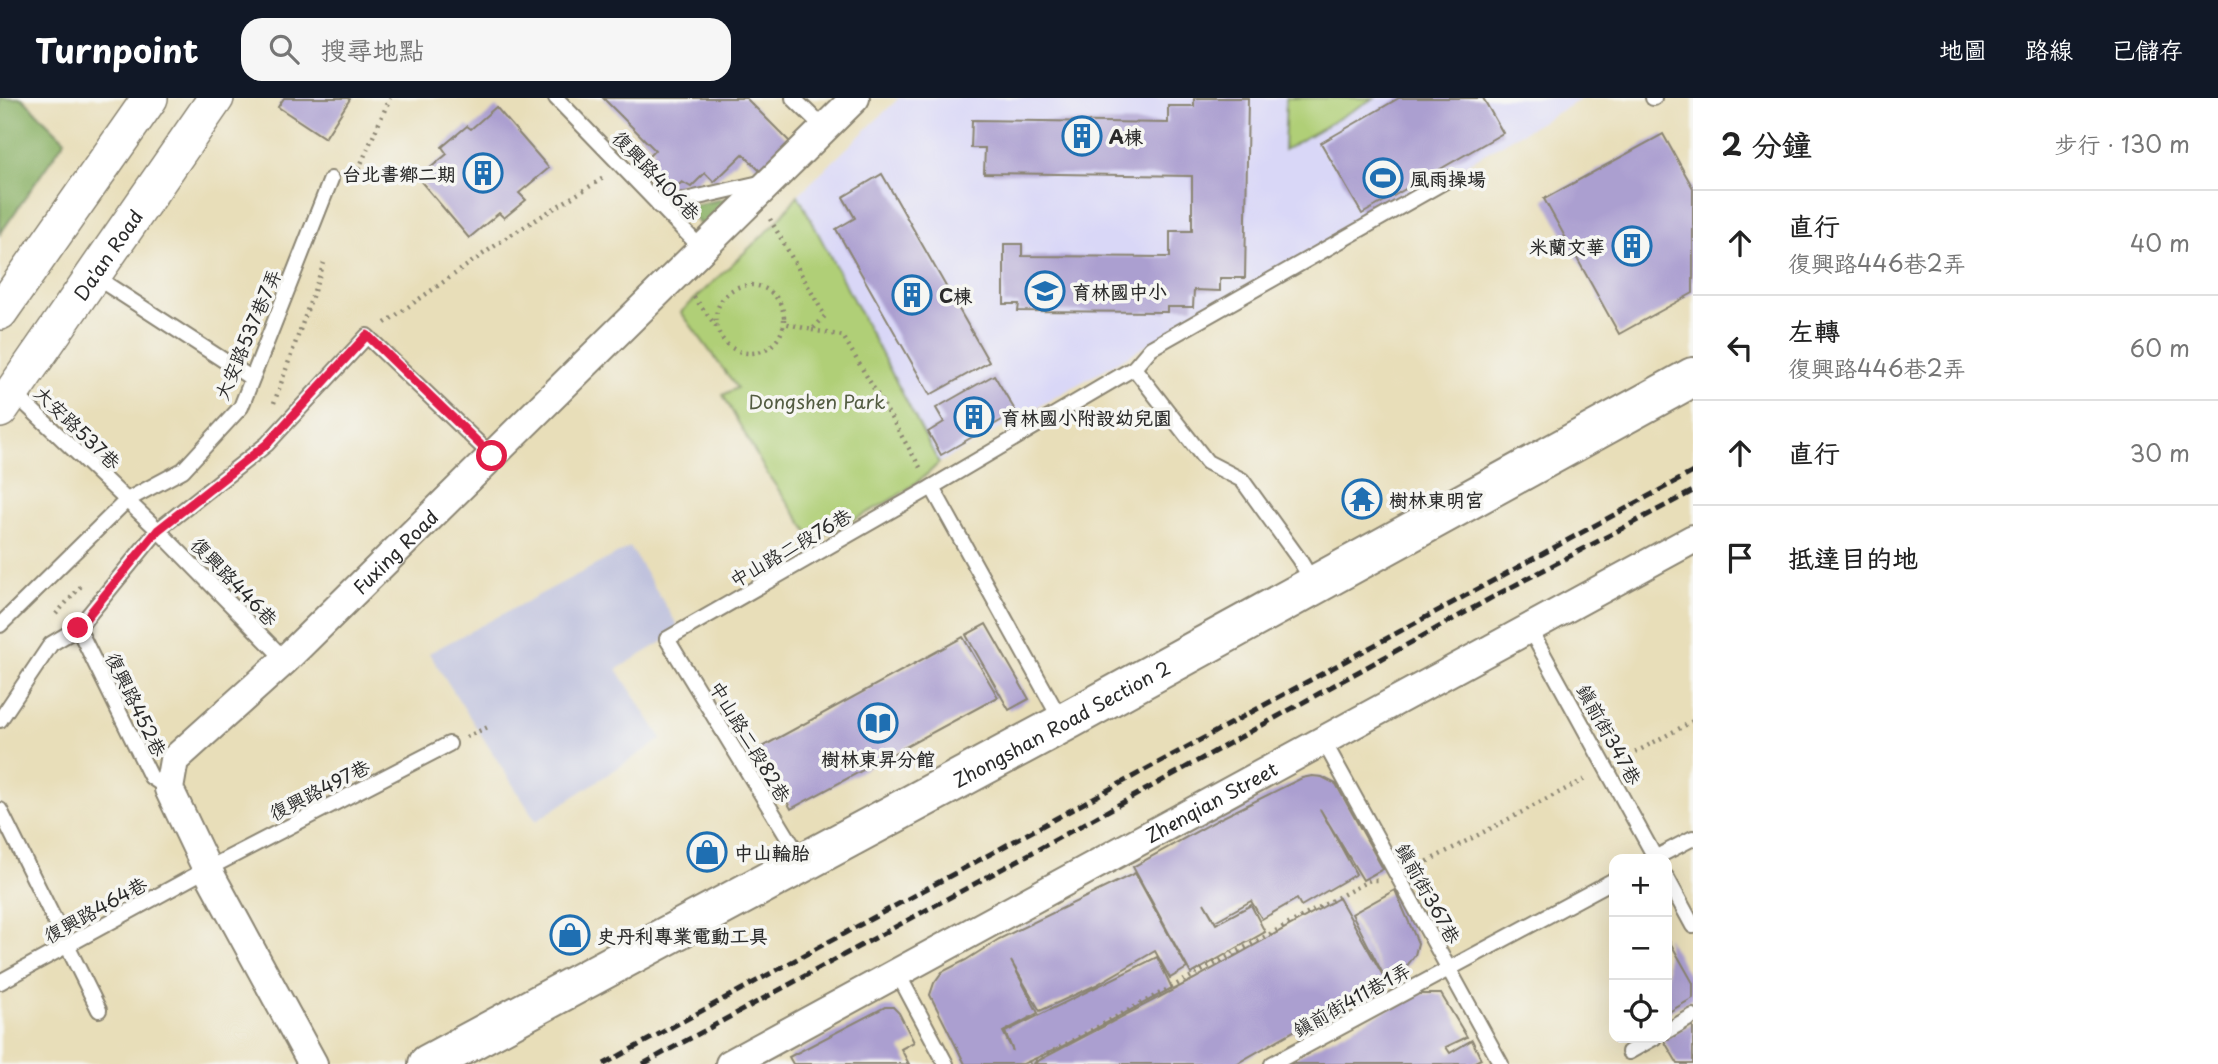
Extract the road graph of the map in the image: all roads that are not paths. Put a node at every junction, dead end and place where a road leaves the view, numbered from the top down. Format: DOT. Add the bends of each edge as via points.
graph roads {
  1 [pos="150,98"];
  2 [pos="216,98"];
  3 [pos="556,98"];
  4 [pos="793,98"];
  5 [pos="855,98"];
  6 [pos="824,128"];
  7 [pos="1451,178"];
  8 [pos="331,179"];
  9 [pos="765,188"];
  10 [pos="659,206"];
  11 [pos="701,248"];
  12 [pos="94,276"];
  13 [pos="0,312"];
  14 [pos="1134,368"];
  15 [pos="1693,377"];
  16 [pos="251,378"];
  17 [pos="5,395"];
  18 [pos="492,456"];
  19 [pos="932,487"];
  20 [pos="127,500"];
  21 [pos="158,530"];
  22 [pos="1693,538"];
  23 [pos="1314,584"];
  24 [pos="0,625"];
  25 [pos="78,628"];
  26 [pos="1529,628"];
  27 [pos="667,639"];
  28 [pos="285,660"];
  29 [pos="0,720"];
  30 [pos="1063,723"];
  31 [pos="1323,740"];
  32 [pos="449,744"];
  33 [pos="169,789"];
  34 [pos="0,810"];
  35 [pos="1693,838"];
  36 [pos="1652,854"];
  37 [pos="1664,854"];
  38 [pos="803,863"];
  39 [pos="207,869"];
  40 [pos="1609,883"];
  41 [pos="1672,887"];
  42 [pos="1693,926"];
  43 [pos="69,946"];
  44 [pos="1448,968"];
  45 [pos="897,972"];
  46 [pos="0,982"];
  47 [pos="99,1010"];
  48 [pos="1693,1016"];
  49 [pos="1672,1028"];
  50 [pos="1645,1043"];
  51 [pos="1629,1052"];
  52 [pos="313,1064"];
  53 [pos="428,1064"];
  54 [pos="730,1064"];
  55 [pos="946,1064"];
  56 [pos="1272,1064"];
  57 [pos="1501,1064"];
  1 -- 13 [label="street"];
  2 -- 12 [label="street, Da'an Road"];
  3 -- 10 [label="lane, 復興路406巷"];
  4 -- 6 [label="lane"];
  5 -- 6 [label="street, Fuxing Road"];
  6 -- 9 [label="street, Fuxing Road"];
  7 -- 14 [label="lane, 中山路二段76巷" via="1151,348"];
  8 -- 16 [label="lane, 大安路537巷7弄"];
  9 -- 10 [label="lane"];
  9 -- 11 [label="street, Fuxing Road"];
  10 -- 11 [label="lane, 復興路406巷"];
  11 -- 18 [label="street, Fuxing Road"];
  12 -- 16 [label="lane"];
  12 -- 17 [label="street, Da'an Road"];
  14 -- 19 [label="lane, 中山路二段76巷"];
  14 -- 23 [label="lane" via="1207,462 1242,480"];
  15 -- 23 [label="main road, Zhongshan Road Section 2"];
  16 -- 20 [label="lane, 大安路537巷7弄" via="241,407 183,470"];
  17 -- 20 [label="lane, 大安路537巷"];
  18 -- 21 [label="lane" via="367,335 267,444"];
  18 -- 28 [label="street, Fuxing Road"];
  19 -- 27 [label="lane, 中山路二段76巷"];
  19 -- 30 [label="lane"];
  20 -- 21 [label="lane, 大安路537巷"];
  20 -- 24 [label="lane"];
  21 -- 25 [label="lane"];
  21 -- 28 [label="lane, 復興路446巷"];
  22 -- 26 [label="street, Zhenqian Street"];
  23 -- 30 [label="main road, Zhongshan Road Section 2"];
  25 -- 29 [label="lane" via="51,644"];
  25 -- 33 [label="lane, 復興路452巷" via="151,777"];
  26 -- 31 [label="street, Zhenqian Street"];
  26 -- 36 [label="lane, 鎮前街347巷"];
  27 -- 38 [label="lane, 中山路二段82巷"];
  28 -- 33 [label="street, Fuxing Road" via="174,760"];
  30 -- 38 [label="main road, Zhongshan Road Section 2"];
  31 -- 44 [label="lane, 鎮前街367巷"];
  31 -- 45 [label="street, Zhenqian Street"];
  32 -- 39 [label="lane, 復興路497巷"];
  33 -- 39 [label="street"];
  34 -- 43 [label="lane"];
  35 -- 37 [label="lane"];
  38 -- 53 [label="main road, Zhongshan Road Section 2"];
  39 -- 43 [label="lane, 復興路464巷"];
  39 -- 52 [label="street"];
  40 -- 44 [label="lane, 鎮前街411巷1弄"];
  41 -- 42 [label="lane"];
  43 -- 46 [label="lane, 復興路464巷"];
  43 -- 47 [label="lane"];
  44 -- 56 [label="lane, 鎮前街411巷1弄"];
  44 -- 57 [label="lane, 鎮前街367巷"];
  45 -- 54 [label="street, Zhenqian Street"];
  45 -- 55 [label="lane"];
  48 -- 49 [label="lane"];
  50 -- 51 [label="lane"];
}
